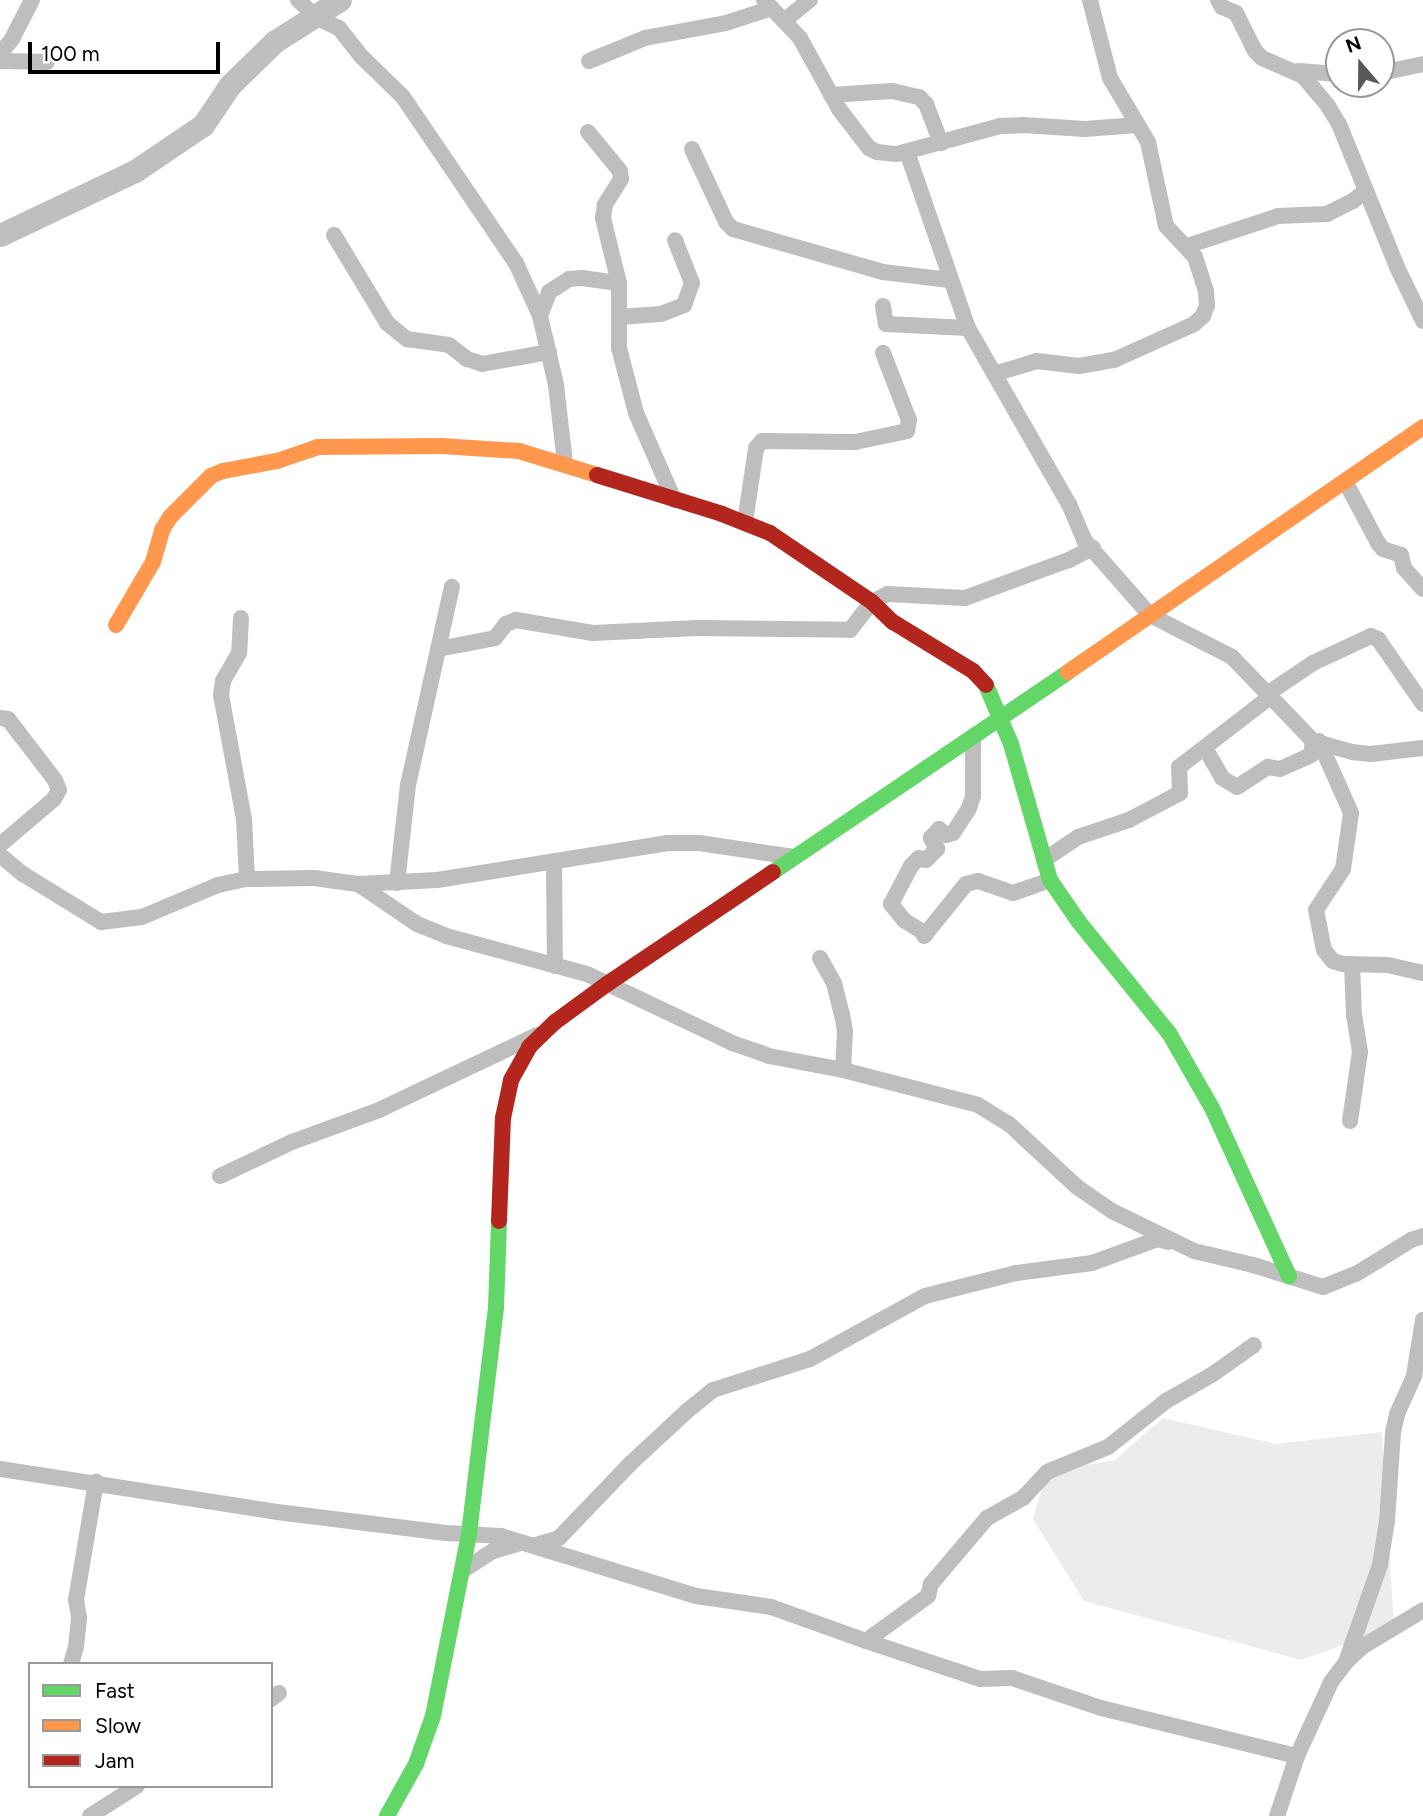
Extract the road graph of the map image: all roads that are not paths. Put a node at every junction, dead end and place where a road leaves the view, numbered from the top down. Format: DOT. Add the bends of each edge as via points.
graph roads {
  1 [pos="32,0"];
  2 [pos="298,0"];
  3 [pos="810,0"];
  4 [pos="1090,0"];
  5 [pos="1218,0"];
  6 [pos="768,4"];
  7 [pos="785,20"];
  8 [pos="0,54"];
  9 [pos="0,61"];
  10 [pos="589,61"];
  11 [pos="47,62"];
  12 [pos="1423,64"];
  13 [pos="1395,70"];
  14 [pos="1296,71"];
  15 [pos="1325,73"];
  16 [pos="831,95"];
  17 [pos="1138,125"];
  18 [pos="588,132"];
  19 [pos="941,143"];
  20 [pos="692,149"];
  21 [pos="907,152"];
  22 [pos="1366,190"];
  23 [pos="1327,214"];
  24 [pos="1377,217"];
  25 [pos="334,235"];
  26 [pos="675,240"];
  27 [pos="1187,246"];
  28 [pos="950,280"];
  29 [pos="619,284"];
  30 [pos="883,306"];
  31 [pos="540,316"];
  32 [pos="619,317"];
  33 [pos="1423,321"];
  34 [pos="968,327"];
  35 [pos="549,352"];
  36 [pos="883,353"];
  37 [pos="994,374"];
  38 [pos="1423,427"];
  39 [pos="565,463"];
  40 [pos="1345,481"];
  41 [pos="674,500"];
  42 [pos="745,522"];
  43 [pos="1093,548"];
  44 [pos="452,587"];
  45 [pos="1423,589"];
  46 [pos="872,602"];
  47 [pos="1150,615"];
  48 [pos="241,618"];
  49 [pos="116,625"];
  50 [pos="438,649"];
  51 [pos="1268,695"];
  52 [pos="1423,704"];
  53 [pos="0,718"];
  54 [pos="1001,719"];
  55 [pos="973,737"];
  56 [pos="1316,741"];
  57 [pos="1205,748"];
  58 [pos="1423,748"];
  59 [pos="0,845"];
  60 [pos="0,855"];
  61 [pos="794,857"];
  62 [pos="1044,860"];
  63 [pos="554,861"];
  64 [pos="247,879"];
  65 [pos="1050,880"];
  66 [pos="397,883"];
  67 [pos="358,884"];
  68 [pos="820,958"];
  69 [pos="1352,964"];
  70 [pos="555,966"];
  71 [pos="1423,972"];
  72 [pos="607,984"];
  73 [pos="542,1032"];
  74 [pos="843,1070"];
  75 [pos="1350,1121"];
  76 [pos="219,1176"];
  77 [pos="1423,1236"];
  78 [pos="1171,1242"];
  79 [pos="1289,1276"];
  80 [pos="1423,1320"];
  81 [pos="1421,1342"];
  82 [pos="1254,1345"];
  83 [pos="0,1469"];
  84 [pos="96,1482"];
  85 [pos="469,1534"];
  86 [pos="528,1545"];
  87 [pos="462,1571"];
  88 [pos="1423,1610"];
  89 [pos="866,1642"];
  90 [pos="72,1662"];
  91 [pos="1346,1662"];
  92 [pos="1297,1756"];
  93 [pos="134,1788"];
  94 [pos="90,1816"];
  95 [pos="387,1816"];
  96 [pos="1277,1816"];
  1 -- 8 [label="street"];
  2 -- 31 [label="street" via="348,37 403,97 516,263"];
  3 -- 7 [label="street"];
  4 -- 17 [label="street" via="1110,78"];
  5 -- 14 [label="street" via="1236,13 1262,58"];
  6 -- 7 [label="street"];
  6 -- 10 [label="street" via="714,26 645,38"];
  7 -- 16 [label="street"];
  9 -- 11 [label="street"];
  12 -- 13 [label="street"];
  14 -- 15 [label="street"];
  14 -- 22 [label="street" via="1339,124"];
  16 -- 19 [label="street" via="892,91 919,97"];
  16 -- 21 [label="street" via="869,148 886,154"];
  17 -- 19 [label="street" via="1085,130 1000,126"];
  17 -- 27 [label="street" via="1154,162 1166,226"];
  18 -- 29 [label="street" via="620,171 621,179 604,205 603,218"];
  19 -- 21 [label="street"];
  20 -- 28 [label="street" via="733,229 883,272"];
  21 -- 28 [label="street"];
  22 -- 23 [label="street"];
  22 -- 24 [label="street"];
  23 -- 24 [label="street" via="1358,212"];
  23 -- 27 [label="street" via="1278,216"];
  24 -- 33 [label="street"];
  25 -- 35 [label="street" via="387,323 407,339 449,345 482,364"];
  26 -- 32 [label="street" via="692,283 684,305 661,314"];
  27 -- 37 [label="street" via="1206,291 1203,316 1194,324 1114,360 1079,366 1037,361"];
  28 -- 34 [label="street"];
  29 -- 31 [label="street" via="569,279 549,292"];
  29 -- 32 [label="street"];
  30 -- 34 [label="street" via="886,324"];
  31 -- 35 [label="street"];
  32 -- 41 [label="street" via="619,348 629,391"];
  34 -- 37 [label="street"];
  35 -- 39 [label="street"];
  36 -- 42 [label="street" via="909,420 908,432 855,442 762,441 756,449"];
  37 -- 43 [label="street" via="1069,504 1084,540"];
  38 -- 40 [label="street"];
  39 -- 41 [label="street"];
  39 -- 49 [label="street" via="509,449 318,447 216,473 170,517 153,562"];
  40 -- 45 [label="street" via="1378,543 1401,555 1404,568"];
  40 -- 47 [label="street"];
  41 -- 42 [label="street"];
  42 -- 46 [label="street" via="770,533"];
  43 -- 46 [label="street" via="965,598 888,594"];
  43 -- 47 [label="street"];
  44 -- 50 [label="street"];
  46 -- 50 [label="street" via="850,630 842,631 697,628 593,633 516,620 495,638"];
  46 -- 54 [label="street" via="893,622 973,671 990,690"];
  47 -- 51 [label="street" via="1232,657"];
  47 -- 54 [label="street"];
  48 -- 64 [label="street" via="239,653 223,681 221,695 244,819"];
  50 -- 66 [label="street" via="408,785"];
  51 -- 52 [label="street" via="1313,663 1371,636 1378,639"];
  51 -- 56 [label="street"];
  51 -- 57 [label="street"];
  53 -- 59 [label="street" via="8,719 59,790"];
  54 -- 55 [label="street"];
  54 -- 62 [label="street"];
  55 -- 61 [label="street"];
  55 -- 65 [label="street" via="969,808 953,833 946,835 939,829 931,838 937,849 911,866 891,904 925,935 966,884 978,881 1013,893"];
  56 -- 57 [label="street" via="1311,755 1280,769 1268,767 1237,787 1222,778"];
  56 -- 58 [label="street" via="1371,754"];
  56 -- 69 [label="street" via="1346,798 1351,829 1343,869 1320,902 1317,919 1328,957"];
  57 -- 62 [label="street" via="1179,766 1180,793 1129,820 1078,837"];
  60 -- 64 [label="street" via="101,922 142,917 218,885"];
  61 -- 63 [label="street" via="668,843"];
  61 -- 72 [label="street"];
  62 -- 65 [label="street"];
  63 -- 66 [label="street" via="478,876"];
  63 -- 70 [label="street"];
  64 -- 67 [label="street" via="314,878"];
  65 -- 79 [label="street" via="1169,1033 1212,1108"];
  66 -- 67 [label="street"];
  67 -- 70 [label="street" via="417,924"];
  68 -- 74 [label="street" via="834,983 842,1014"];
  69 -- 71 [label="street"];
  69 -- 75 [label="street" via="1360,1052"];
  70 -- 72 [label="street"];
  72 -- 73 [label="street"];
  72 -- 74 [label="street" via="732,1043 769,1056"];
  73 -- 76 [label="street" via="379,1110 292,1142"];
  73 -- 85 [label="street" via="519,1063 503,1118 496,1308"];
  74 -- 78 [label="street" via="978,1105 1009,1124 1077,1187"];
  77 -- 79 [label="street" via="1323,1287"];
  78 -- 79 [label="street"];
  78 -- 86 [label="street" via="1158,1239 1092,1263 1016,1273 925,1296 810,1359 713,1390 631,1463 559,1538"];
  80 -- 81 [label="street"];
  81 -- 91 [label="street" via="1393,1432 1380,1565"];
  82 -- 89 [label="street" via="1166,1401 1108,1447 1047,1472 1023,1498 987,1518 931,1584 928,1596"];
  83 -- 84 [label="street"];
  84 -- 85 [label="street" via="277,1512"];
  84 -- 90 [label="street" via="76,1600 79,1618"];
  85 -- 86 [label="street" via="501,1536"];
  85 -- 87 [label="street"];
  86 -- 87 [label="street" via="507,1545"];
  86 -- 89 [label="street" via="696,1596 771,1607"];
  87 -- 95 [label="street" via="425,1741"];
  88 -- 91 [label="street"];
  89 -- 92 [label="street" via="980,1679 1012,1678 1101,1708"];
  91 -- 92 [label="street" via="1331,1682"];
  92 -- 96 [label="street"];
  93 -- 94 [label="street"];
}
